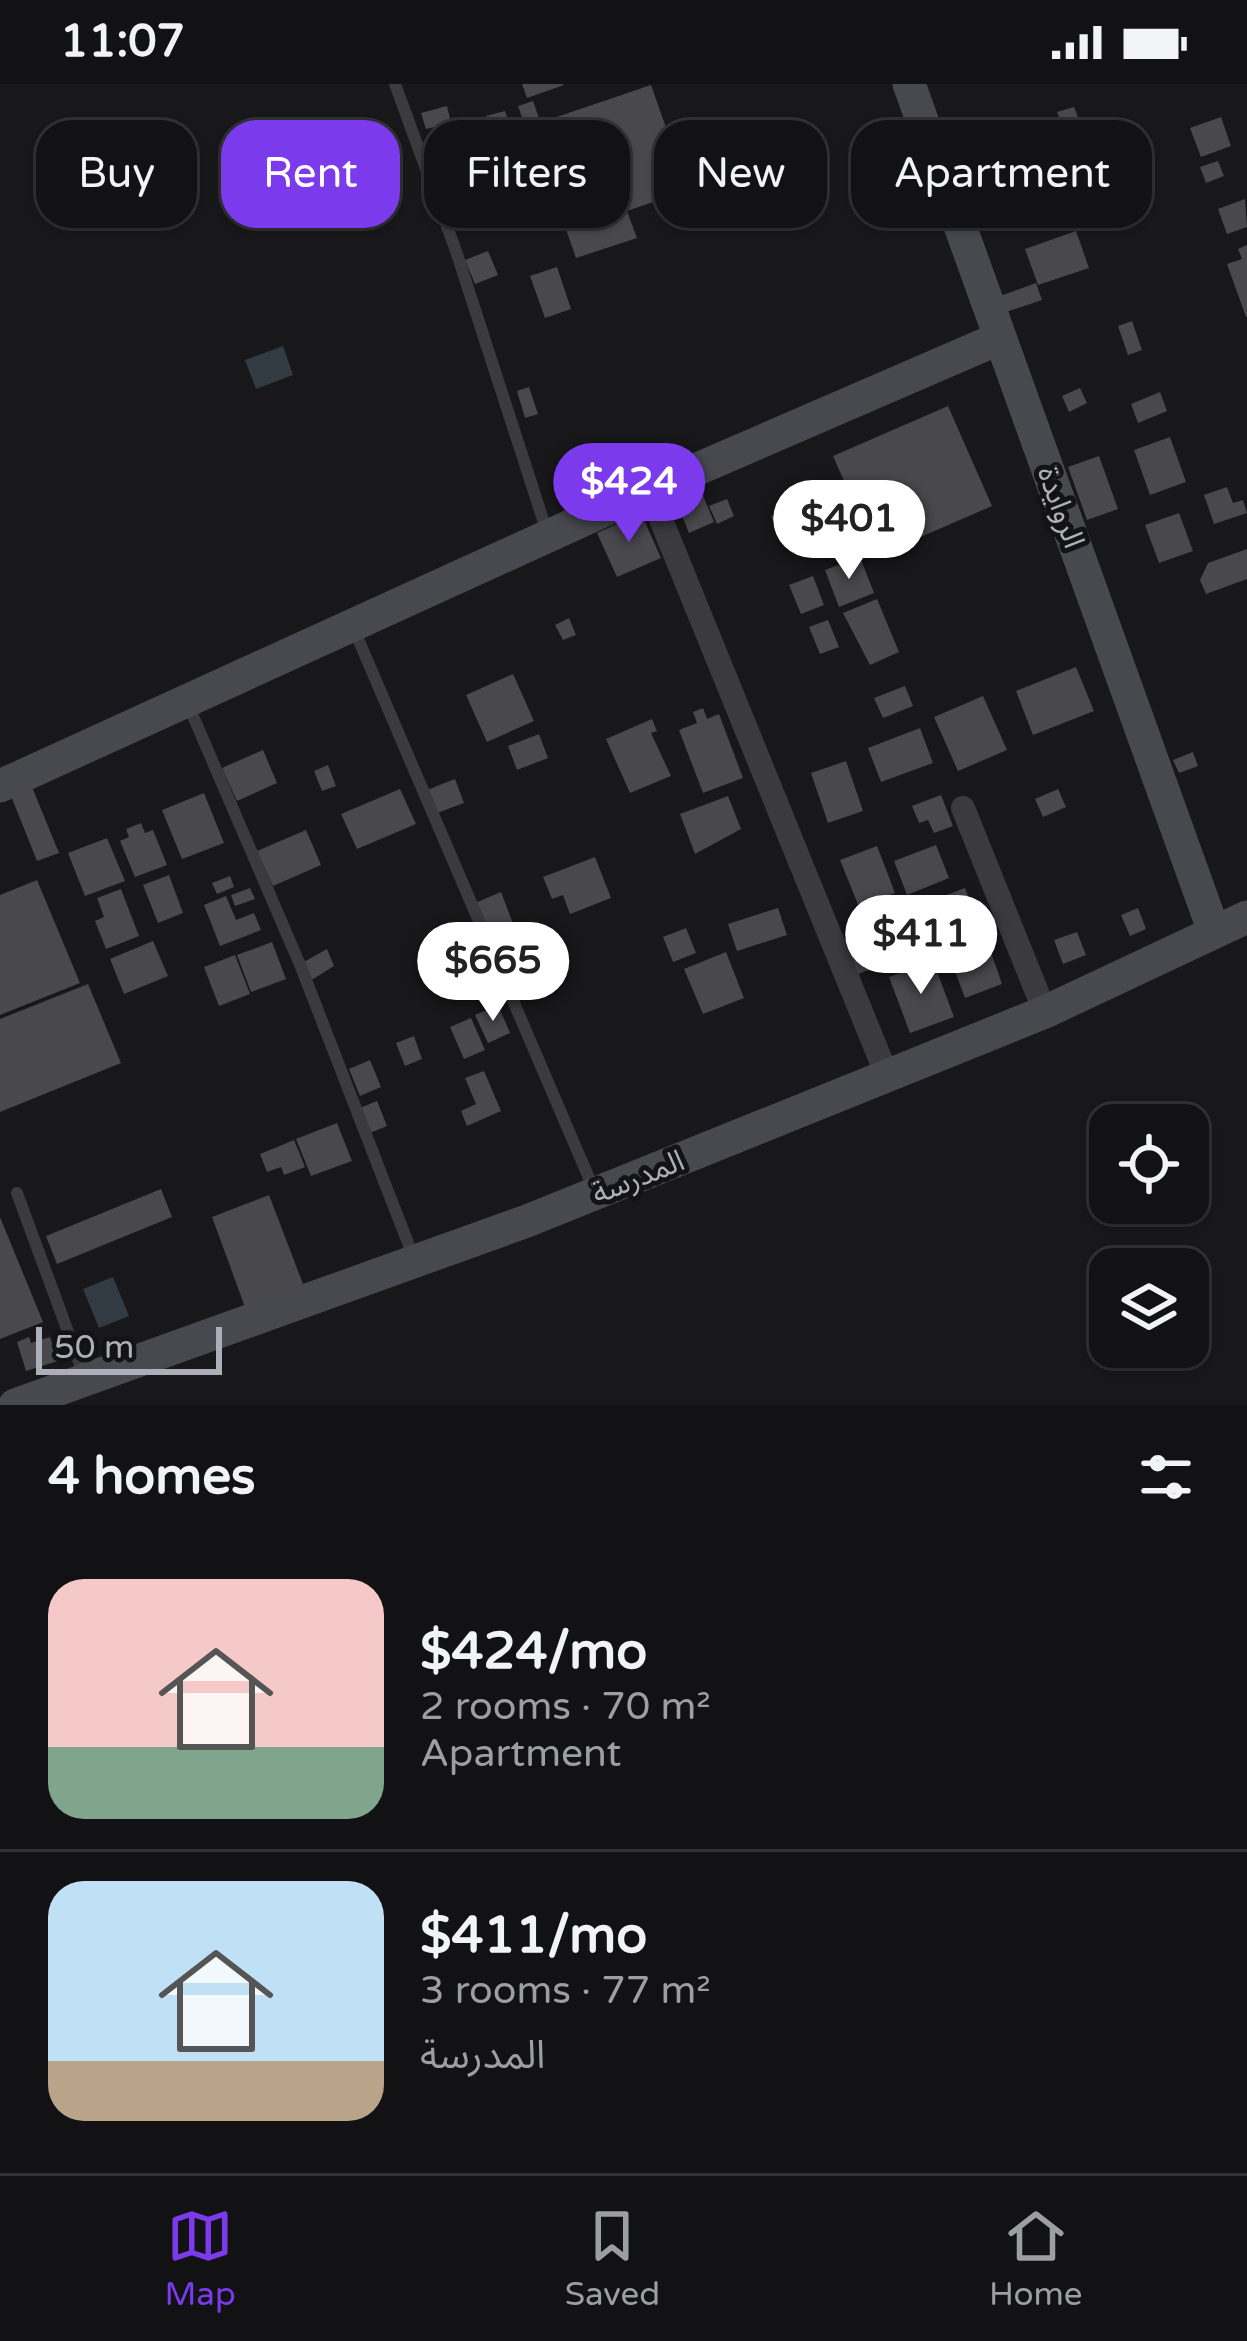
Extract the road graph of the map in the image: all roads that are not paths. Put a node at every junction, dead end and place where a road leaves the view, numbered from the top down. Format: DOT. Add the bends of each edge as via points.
graph roads {
  1 [pos="395,84"];
  2 [pos="909,84"];
  3 [pos="1000,338"];
  4 [pos="649,490"];
  5 [pos="548,536"];
  6 [pos="353,627"];
  7 [pos="187,701"];
  8 [pos="0,786"];
  9 [pos="963,808"];
  10 [pos="1247,917"];
  11 [pos="1214,929"];
  12 [pos="1045,1012"];
  13 [pos="888,1078"];
  14 [pos="17,1193"];
  15 [pos="595,1194"];
  16 [pos="415,1262"];
  17 [pos="85,1379"];
  18 [pos="15,1405"];
  1 -- 5 [label="lane"];
  2 -- 3 [label="street, الروايدة"];
  3 -- 4 [label="street"];
  3 -- 11 [label="street, الروايدة"];
  4 -- 5 [label="street"];
  4 -- 13 [label="street"];
  5 -- 6 [label="street"];
  6 -- 7 [label="street"];
  6 -- 15 [label="lane"];
  7 -- 8 [label="street"];
  7 -- 16 [label="lane"];
  9 -- 12 [label="street"];
  10 -- 11 [label="street, المدرسة"];
  11 -- 12 [label="street, المدرسة"];
  12 -- 13 [label="street, المدرسة"];
  13 -- 15 [label="street, المدرسة"];
  14 -- 17 [label="lane"];
  15 -- 16 [label="street, المدرسة"];
  16 -- 17 [label="street, المدرسة"];
  17 -- 18 [label="street, المدرسة"];
}
